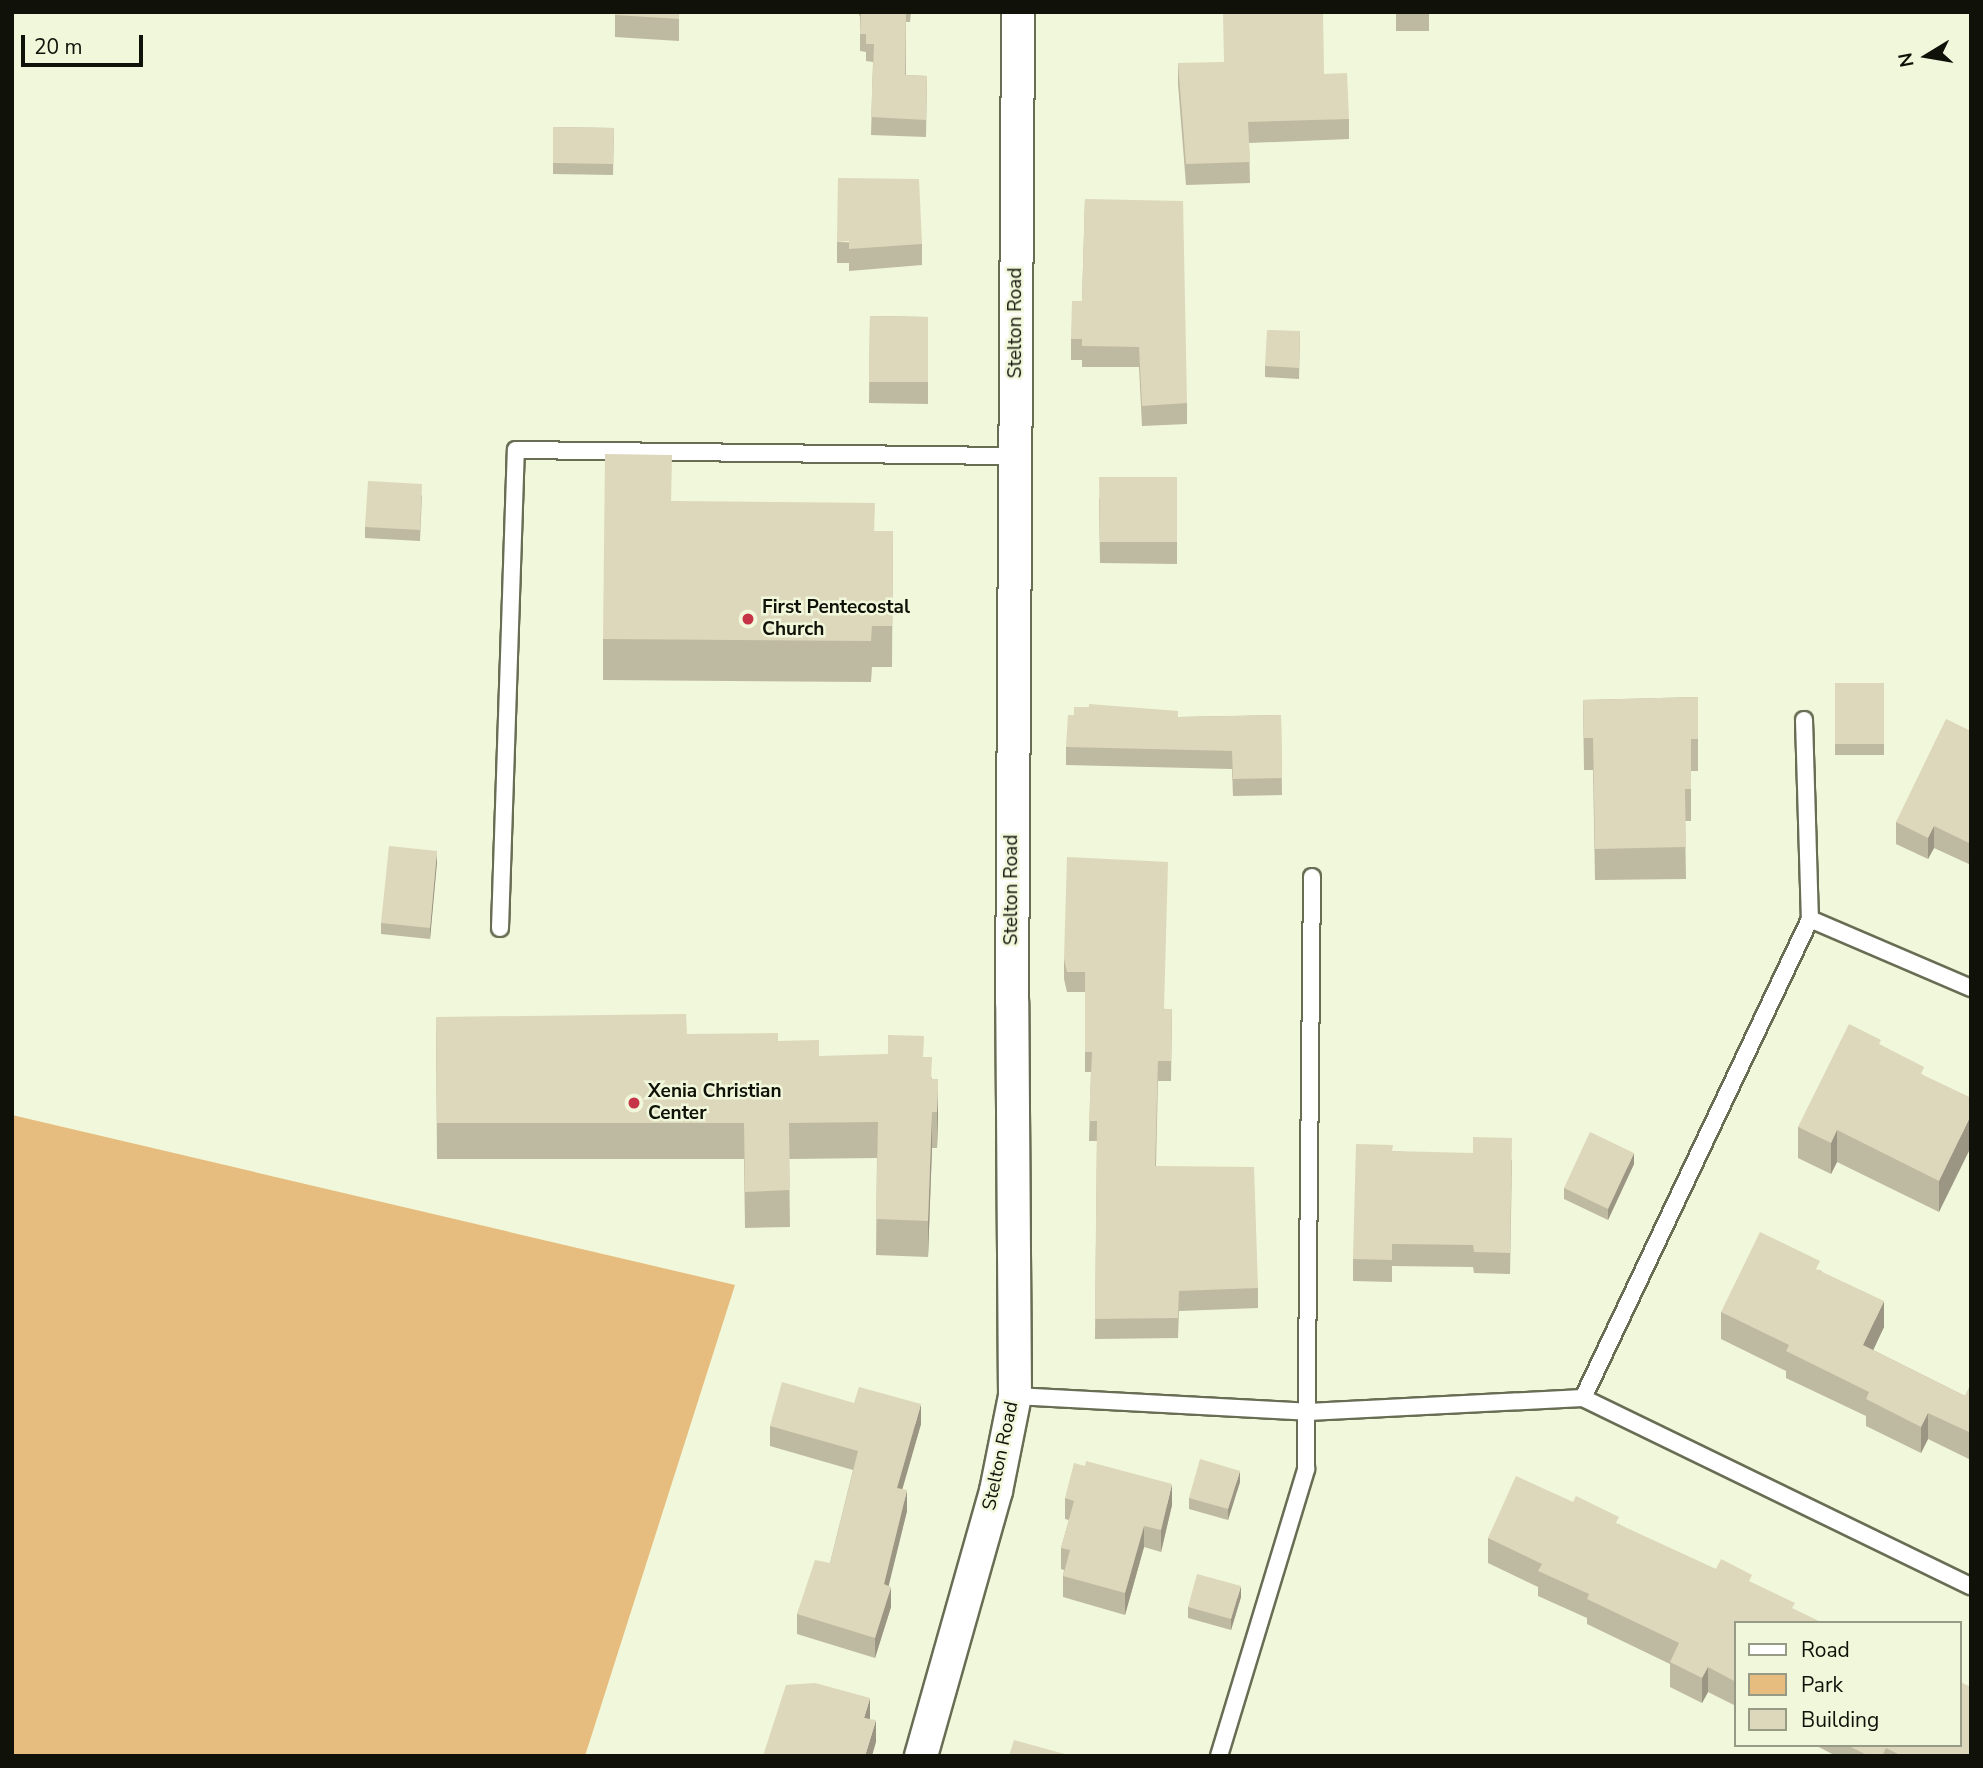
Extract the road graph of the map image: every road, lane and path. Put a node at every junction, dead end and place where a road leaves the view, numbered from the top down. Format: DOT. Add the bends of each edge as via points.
graph roads {
  1 [pos="1018,12"];
  2 [pos="1015,456"];
  3 [pos="1804,720"];
  4 [pos="1312,877"];
  5 [pos="1810,919"];
  6 [pos="500,928"];
  7 [pos="1971,988"];
  8 [pos="1015,1396"];
  9 [pos="1583,1398"];
  10 [pos="1308,1412"];
  11 [pos="1971,1586"];
  12 [pos="921,1756"];
  13 [pos="1219,1756"];
  1 -- 2 [label="street, Stelton Road"];
  2 -- 6 [label="lane" via="516,450"];
  2 -- 8 [label="street, Stelton Road"];
  3 -- 5 [label="lane"];
  4 -- 10 [label="lane"];
  5 -- 7 [label="lane"];
  5 -- 9 [label="lane"];
  8 -- 10 [label="lane"];
  8 -- 12 [label="street, Stelton Road" via="996,1491"];
  9 -- 10 [label="lane"];
  9 -- 11 [label="lane"];
  10 -- 13 [label="lane" via="1306,1469"];
}
